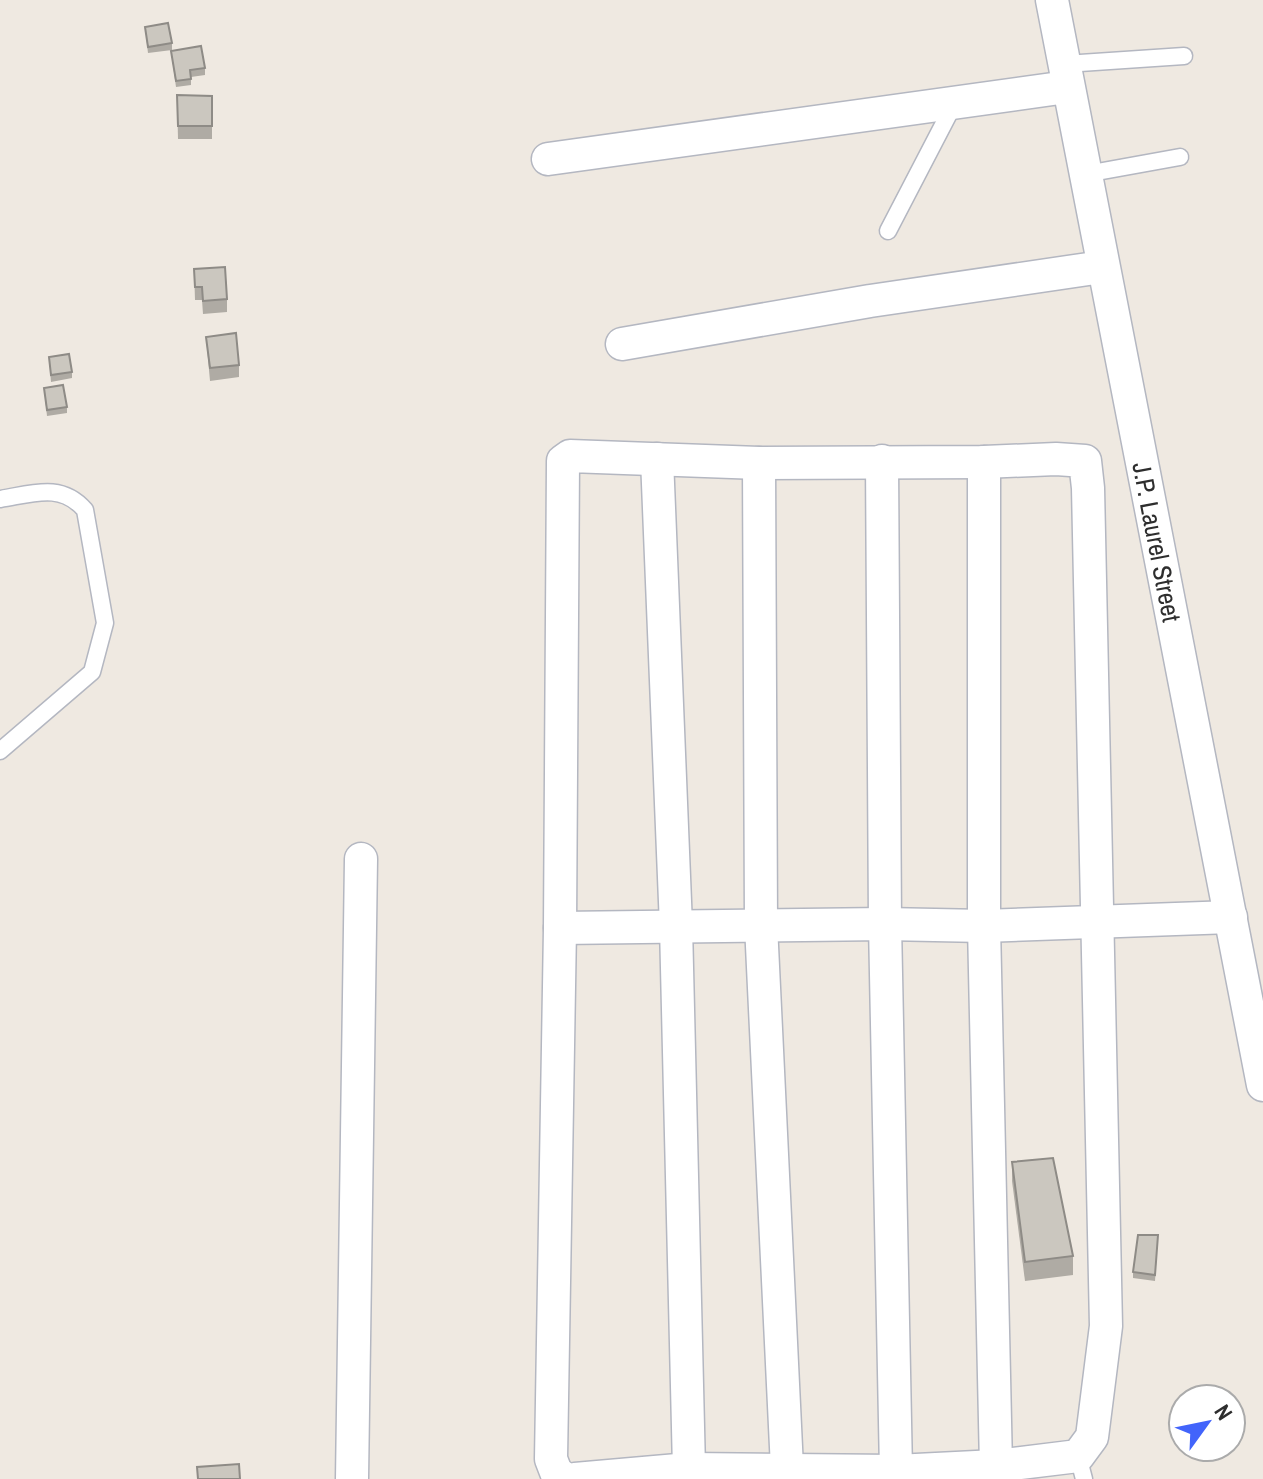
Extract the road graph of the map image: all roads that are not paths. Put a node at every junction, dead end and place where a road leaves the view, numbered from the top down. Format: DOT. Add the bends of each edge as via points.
graph roads {
  1 [pos="1052,0"];
  2 [pos="1184,56"];
  3 [pos="1066,75"];
  4 [pos="955,102"];
  5 [pos="1180,157"];
  6 [pos="548,159"];
  7 [pos="1086,174"];
  8 [pos="888,231"];
  9 [pos="1102,267"];
  10 [pos="622,344"];
  11 [pos="657,459"];
  12 [pos="882,461"];
  13 [pos="984,462"];
  14 [pos="759,463"];
  15 [pos="0,499"];
  16 [pos="0,751"];
  17 [pos="361,859"];
  18 [pos="1231,917"];
  19 [pos="1096,923"];
  20 [pos="885,924"];
  21 [pos="761,925"];
  22 [pos="676,926"];
  23 [pos="984,926"];
  24 [pos="560,928"];
  25 [pos="1263,1085"];
  26 [pos="996,1466"];
  27 [pos="787,1468"];
  28 [pos="1081,1468"];
  29 [pos="689,1469"];
  30 [pos="896,1471"];
  31 [pos="352,1479"];
  32 [pos="565,1479"];
  33 [pos="575,1479"];
  1 -- 3 [label="street, J.P. Laurel Street"];
  2 -- 3 [label="lane"];
  3 -- 4 [label="street"];
  3 -- 7 [label="street, J.P. Laurel Street"];
  4 -- 6 [label="street"];
  4 -- 8 [label="lane"];
  5 -- 7 [label="lane"];
  7 -- 9 [label="street, J.P. Laurel Street"];
  9 -- 10 [label="street"];
  9 -- 18 [label="street, J.P. Laurel Street"];
  11 -- 14 [label="street"];
  11 -- 22 [label="street"];
  11 -- 24 [label="street" via="570,456 563,461"];
  12 -- 13 [label="street"];
  12 -- 14 [label="street"];
  12 -- 20 [label="street"];
  13 -- 19 [label="street" via="1085,461"];
  13 -- 23 [label="street"];
  14 -- 21 [label="street"];
  15 -- 16 [label="lane" via="50,492 73,496 85,510 105,623 92,672"];
  17 -- 31 [label="street"];
  18 -- 19 [label="street"];
  18 -- 25 [label="street, J.P. Laurel Street"];
  19 -- 23 [label="street"];
  19 -- 28 [label="street" via="1106,1326 1092,1437"];
  20 -- 21 [label="street"];
  20 -- 23 [label="street"];
  20 -- 30 [label="street"];
  21 -- 22 [label="street"];
  21 -- 27 [label="street"];
  22 -- 24 [label="street"];
  22 -- 29 [label="street"];
  23 -- 26 [label="street"];
  24 -- 32 [label="street" via="551,1459"];
  26 -- 28 [label="street"];
  26 -- 30 [label="street"];
  27 -- 29 [label="street"];
  27 -- 30 [label="street"];
  29 -- 33 [label="street"];
}
